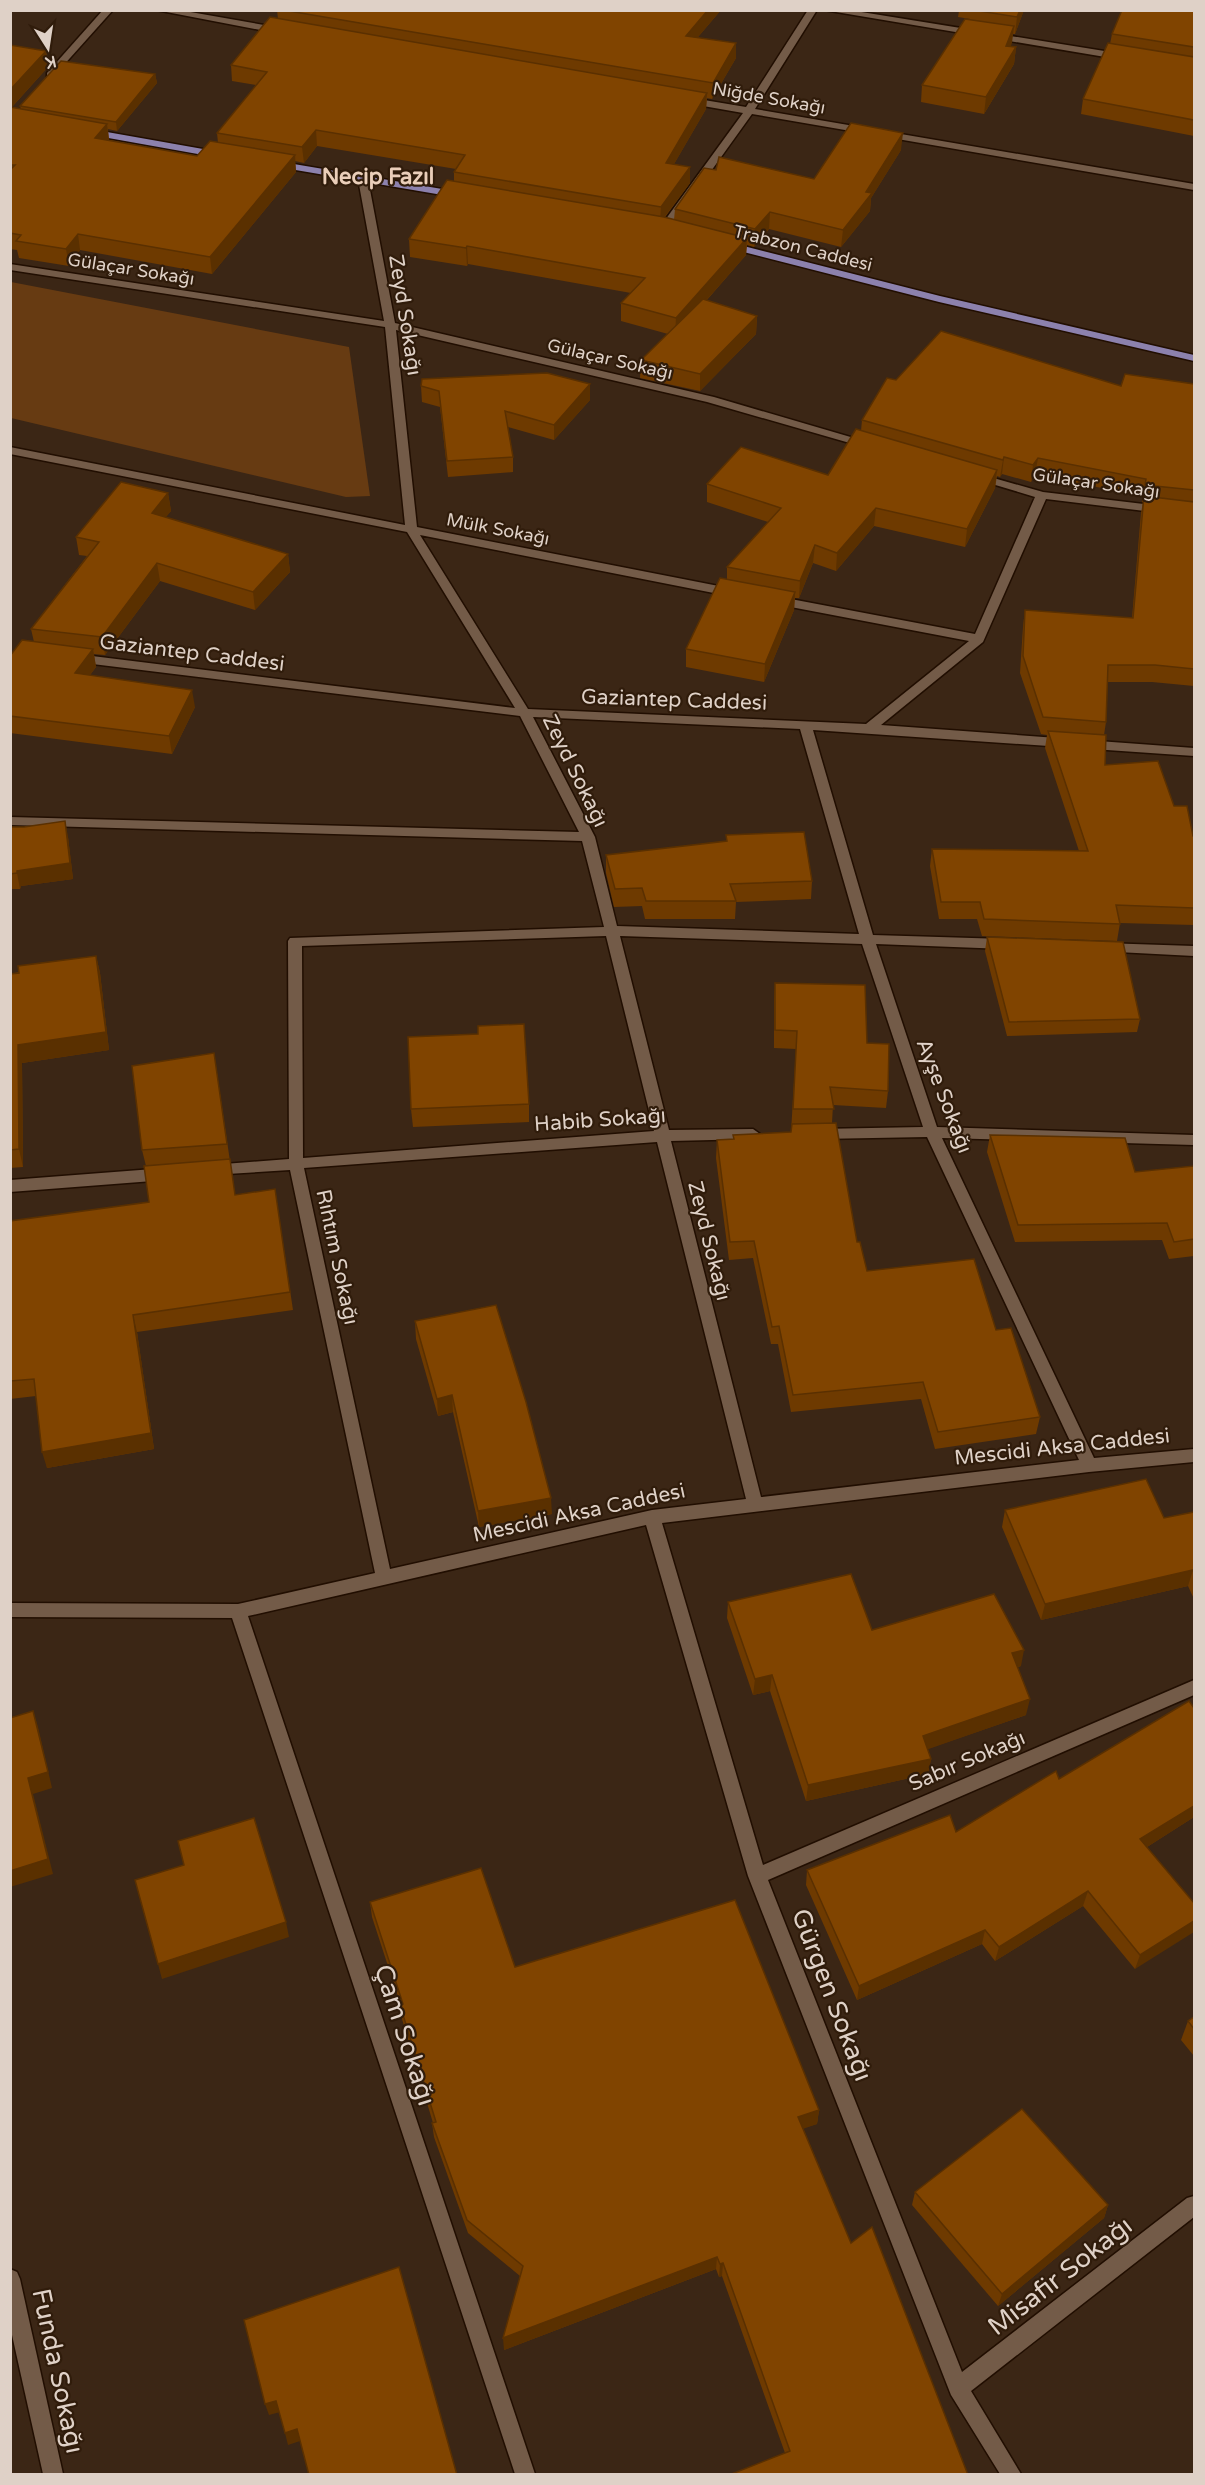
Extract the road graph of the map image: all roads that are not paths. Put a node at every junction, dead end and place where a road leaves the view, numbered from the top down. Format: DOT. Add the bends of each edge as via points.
graph roads {
  1 [pos="109,10"];
  2 [pos="160,10"];
  3 [pos="813,10"];
  4 [pos="828,10"];
  5 [pos="290,33"];
  6 [pos="1136,59"];
  7 [pos="41,85"];
  8 [pos="678,99"];
  9 [pos="749,111"];
  10 [pos="81,130"];
  11 [pos="234,157"];
  12 [pos="269,163"];
  13 [pos="363,179"];
  14 [pos="1194,187"];
  15 [pos="467,197"];
  16 [pos="652,227"];
  17 [pos="664,229"];
  18 [pos="675,232"];
  19 [pos="721,244"];
  20 [pos="10,267"];
  21 [pos="390,325"];
  22 [pos="1194,358"];
  23 [pos="882,449"];
  24 [pos="10,450"];
  25 [pos="962,472"];
  26 [pos="1042,495"];
  27 [pos="1194,513"];
  28 [pos="412,531"];
  29 [pos="979,639"];
  30 [pos="57,656"];
  31 [pos="524,713"];
  32 [pos="805,725"];
  33 [pos="869,728"];
  34 [pos="1194,752"];
  35 [pos="10,821"];
  36 [pos="588,837"];
  37 [pos="611,931"];
  38 [pos="867,939"];
  39 [pos="1019,945"];
  40 [pos="1089,947"];
  41 [pos="1194,951"];
  42 [pos="932,1132"];
  43 [pos="768,1134"];
  44 [pos="803,1134"];
  45 [pos="663,1136"];
  46 [pos="1194,1140"];
  47 [pos="296,1164"];
  48 [pos="201,1171"];
  49 [pos="177,1173"];
  50 [pos="10,1186"];
  51 [pos="1194,1456"];
  52 [pos="1089,1465"];
  53 [pos="755,1504"];
  54 [pos="652,1516"];
  55 [pos="384,1578"];
  56 [pos="10,1610"];
  57 [pos="237,1611"];
  58 [pos="1194,1687"];
  59 [pos="758,1876"];
  60 [pos="1194,2205"];
  61 [pos="10,2279"];
  62 [pos="958,2388"];
  63 [pos="53,2475"];
  64 [pos="525,2475"];
  65 [pos="1011,2475"];
  1 -- 7 [label="street"];
  2 -- 5 [label="street"];
  3 -- 9 [label="street"];
  4 -- 6 [label="street"];
  8 -- 9 [label="street, Niğde Sokağı"];
  9 -- 14 [label="street, Niğde Sokağı"];
  9 -- 17 [label="street"];
  10 -- 11 [label="main road"];
  12 -- 13 [label="main road"];
  13 -- 15 [label="main road"];
  13 -- 21 [label="street, Zeyd Sokağı"];
  16 -- 17 [label="main road"];
  17 -- 18 [label="main road"];
  19 -- 22 [label="main road, Trabzon Caddesi"];
  20 -- 21 [label="street, Gülaçar Sokağı"];
  21 -- 23 [label="street, Gülaçar Sokağı" via="710,399"];
  21 -- 28 [label="street, Zeyd Sokağı"];
  24 -- 28 [label="street, Mülk Sokağı"];
  25 -- 26 [label="street, Gülaçar Sokağı"];
  26 -- 27 [label="street, Gülaçar Sokağı"];
  26 -- 29 [label="street"];
  28 -- 29 [label="street, Mülk Sokağı"];
  28 -- 31 [label="street, Zeyd Sokağı"];
  29 -- 33 [label="street"];
  30 -- 31 [label="street, Gaziantep Caddesi"];
  31 -- 32 [label="street, Gaziantep Caddesi"];
  31 -- 36 [label="street, Zeyd Sokağı"];
  32 -- 33 [label="street, Gaziantep Caddesi"];
  32 -- 38 [label="street, Ayşe Sokağı"];
  33 -- 34 [label="street, Gaziantep Caddesi"];
  35 -- 36 [label="street"];
  36 -- 37 [label="street, Zeyd Sokağı"];
  37 -- 38 [label="street"];
  37 -- 45 [label="street, Zeyd Sokağı"];
  37 -- 47 [label="street, Rıhtım Sokağı" via="295,941"];
  38 -- 39 [label="street"];
  38 -- 42 [label="street, Ayşe Sokağı"];
  40 -- 41 [label="street"];
  42 -- 44 [label="street"];
  42 -- 46 [label="street"];
  42 -- 52 [label="street, Ayşe Sokağı"];
  43 -- 45 [label="street, Habib Sokağı"];
  45 -- 47 [label="street, Habib Sokağı"];
  45 -- 53 [label="street, Zeyd Sokağı"];
  47 -- 48 [label="street, Habib Sokağı"];
  47 -- 55 [label="street, Rıhtım Sokağı"];
  49 -- 50 [label="street"];
  51 -- 52 [label="street, Mescidi Aksa Caddesi"];
  52 -- 53 [label="street, Mescidi Aksa Caddesi"];
  53 -- 54 [label="street, Mescidi Aksa Caddesi"];
  54 -- 55 [label="street, Mescidi Aksa Caddesi"];
  54 -- 59 [label="street, Gürgen Sokağı"];
  55 -- 57 [label="street, Mescidi Aksa Caddesi"];
  56 -- 57 [label="street, Mescidi Aksa Caddesi"];
  57 -- 64 [label="street, Çam Sokağı"];
  58 -- 59 [label="street, Sabır Sokağı"];
  59 -- 62 [label="street, Gürgen Sokağı"];
  60 -- 62 [label="street, Misafir Sokağı"];
  61 -- 63 [label="street, Funda Sokağı"];
  62 -- 65 [label="street, Gürgen Sokağı"];
}
